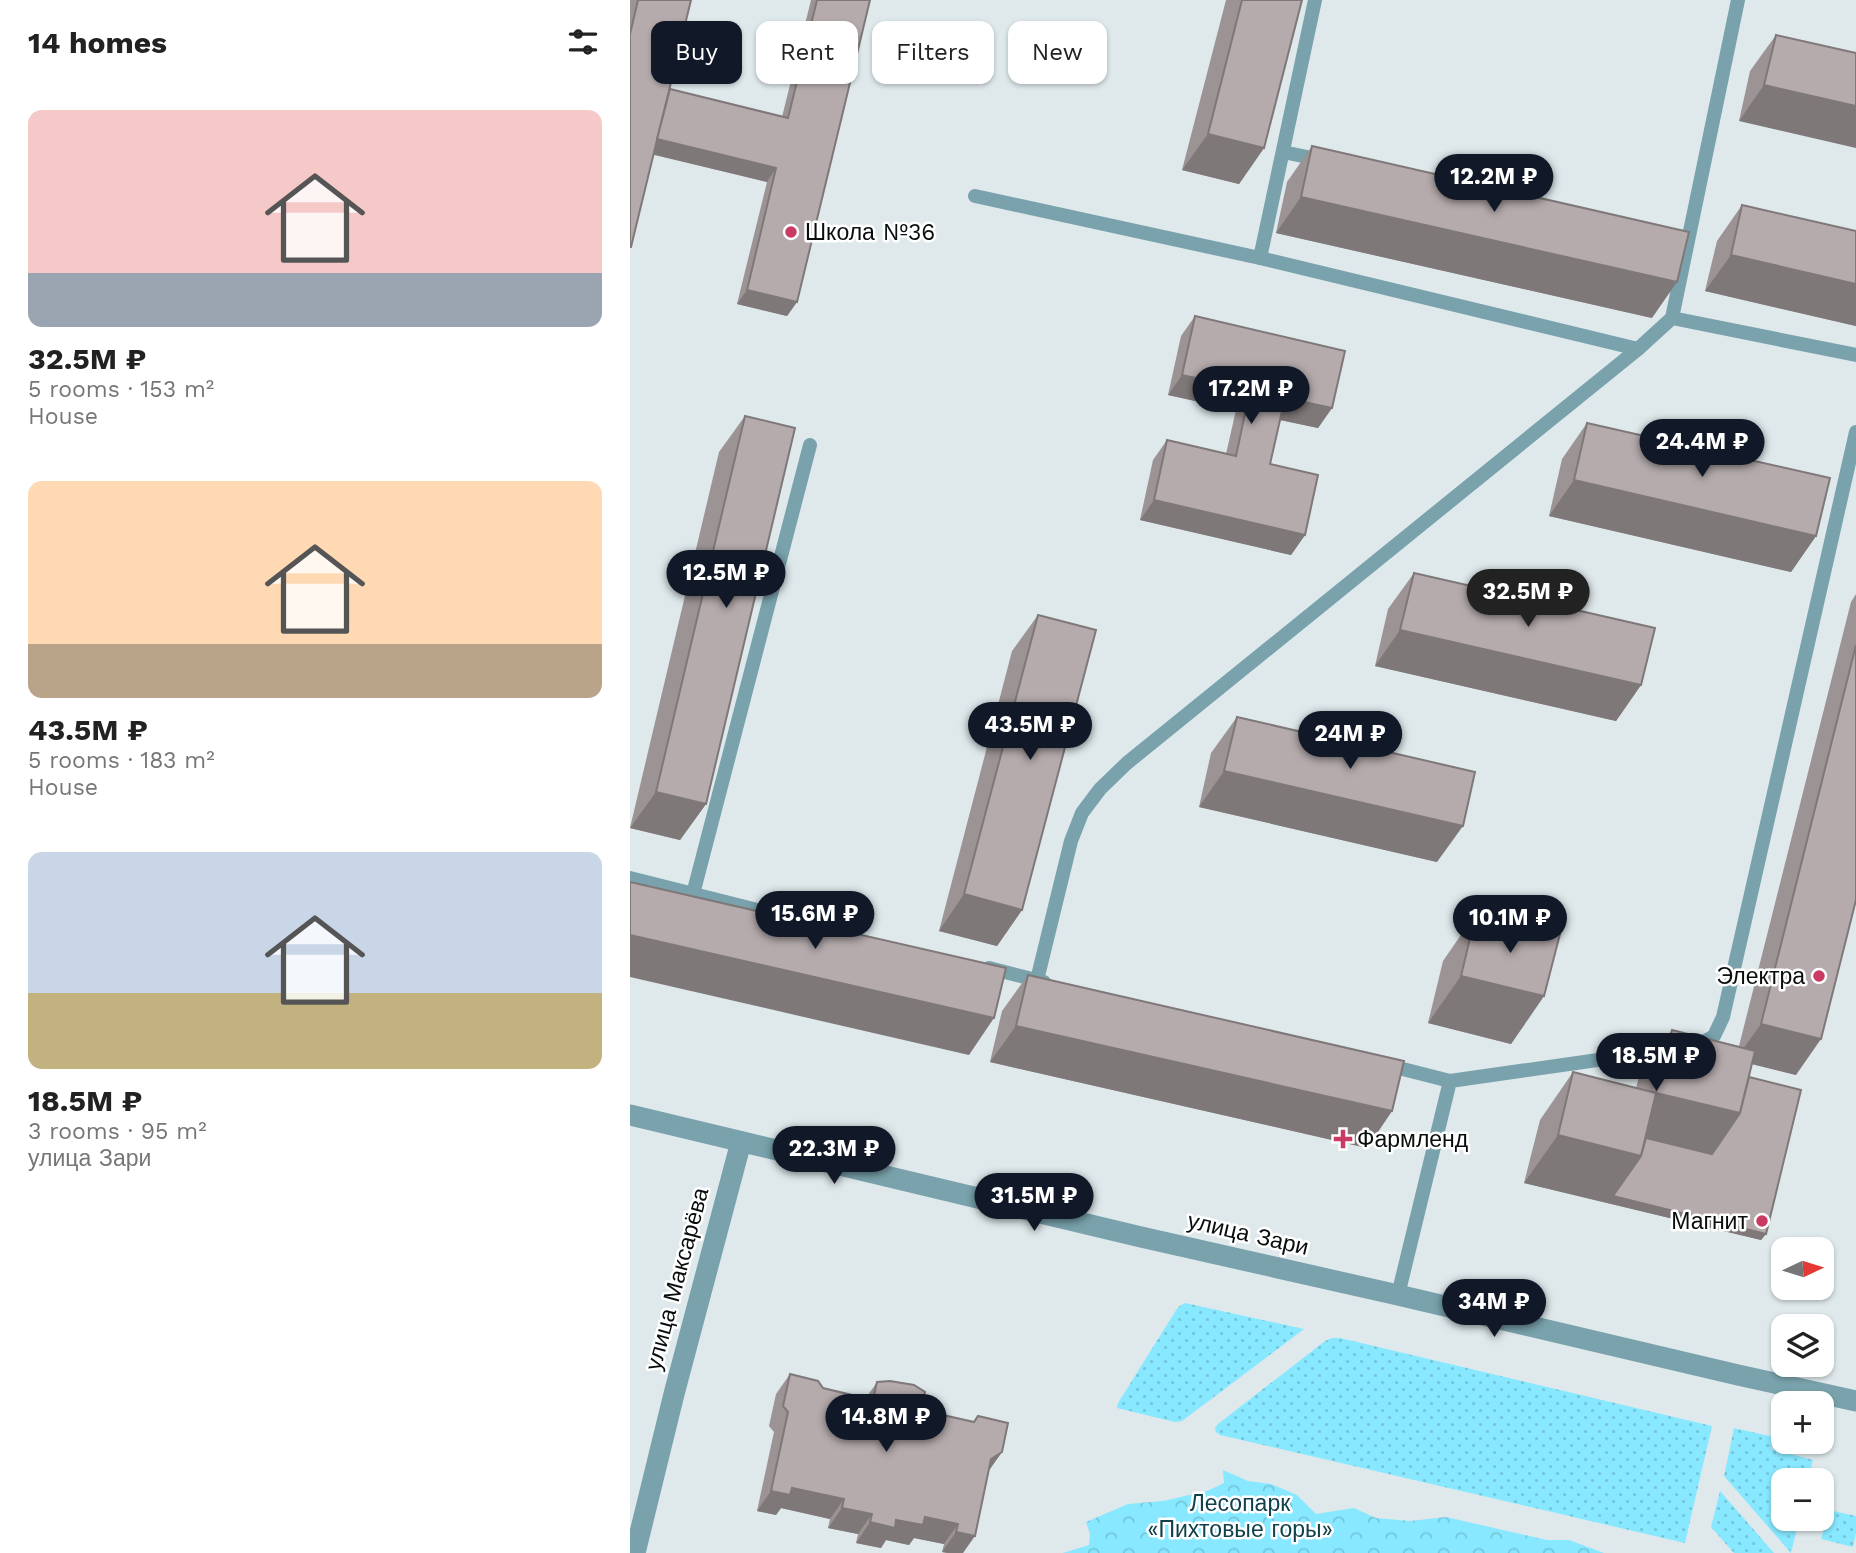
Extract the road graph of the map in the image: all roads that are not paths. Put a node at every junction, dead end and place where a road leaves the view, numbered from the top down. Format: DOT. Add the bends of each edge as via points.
graph roads {
  1 [pos="1315,0"];
  2 [pos="1738,0"];
  3 [pos="1283,152"];
  4 [pos="1337,163"];
  5 [pos="975,196"];
  6 [pos="1260,258"];
  7 [pos="1672,318"];
  8 [pos="1638,349"];
  9 [pos="1856,355"];
  10 [pos="1856,432"];
  11 [pos="810,445"];
  12 [pos="630,878"];
  13 [pos="693,894"];
  14 [pos="852,933"];
  15 [pos="971,963"];
  16 [pos="1037,980"];
  17 [pos="1063,986"];
  18 [pos="1370,1061"];
  19 [pos="1450,1081"];
  20 [pos="630,1115"];
  21 [pos="741,1142"];
  22 [pos="1398,1295"];
  23 [pos="1856,1401"];
  24 [pos="635,1553"];
  1 -- 3 [label="lane"];
  2 -- 7 [label="lane" via="1681,236"];
  3 -- 4 [label="lane"];
  3 -- 6 [label="lane"];
  5 -- 6 [label="lane"];
  6 -- 8 [label="lane"];
  7 -- 8 [label="lane"];
  7 -- 9 [label="lane"];
  8 -- 16 [label="lane" via="1100,789 1082,813 1071,841"];
  10 -- 19 [label="lane" via="1723,1017 1714,1036 1696,1046"];
  11 -- 13 [label="lane"];
  12 -- 13 [label="lane"];
  13 -- 14 [label="lane"];
  15 -- 16 [label="lane"];
  16 -- 17 [label="lane"];
  18 -- 19 [label="lane"];
  19 -- 22 [label="lane"];
  20 -- 21 [label="street, улица Зари"];
  21 -- 22 [label="street, улица Зари"];
  21 -- 24 [label="street, улица Максарёва"];
  22 -- 23 [label="street, улица Зари"];
}
